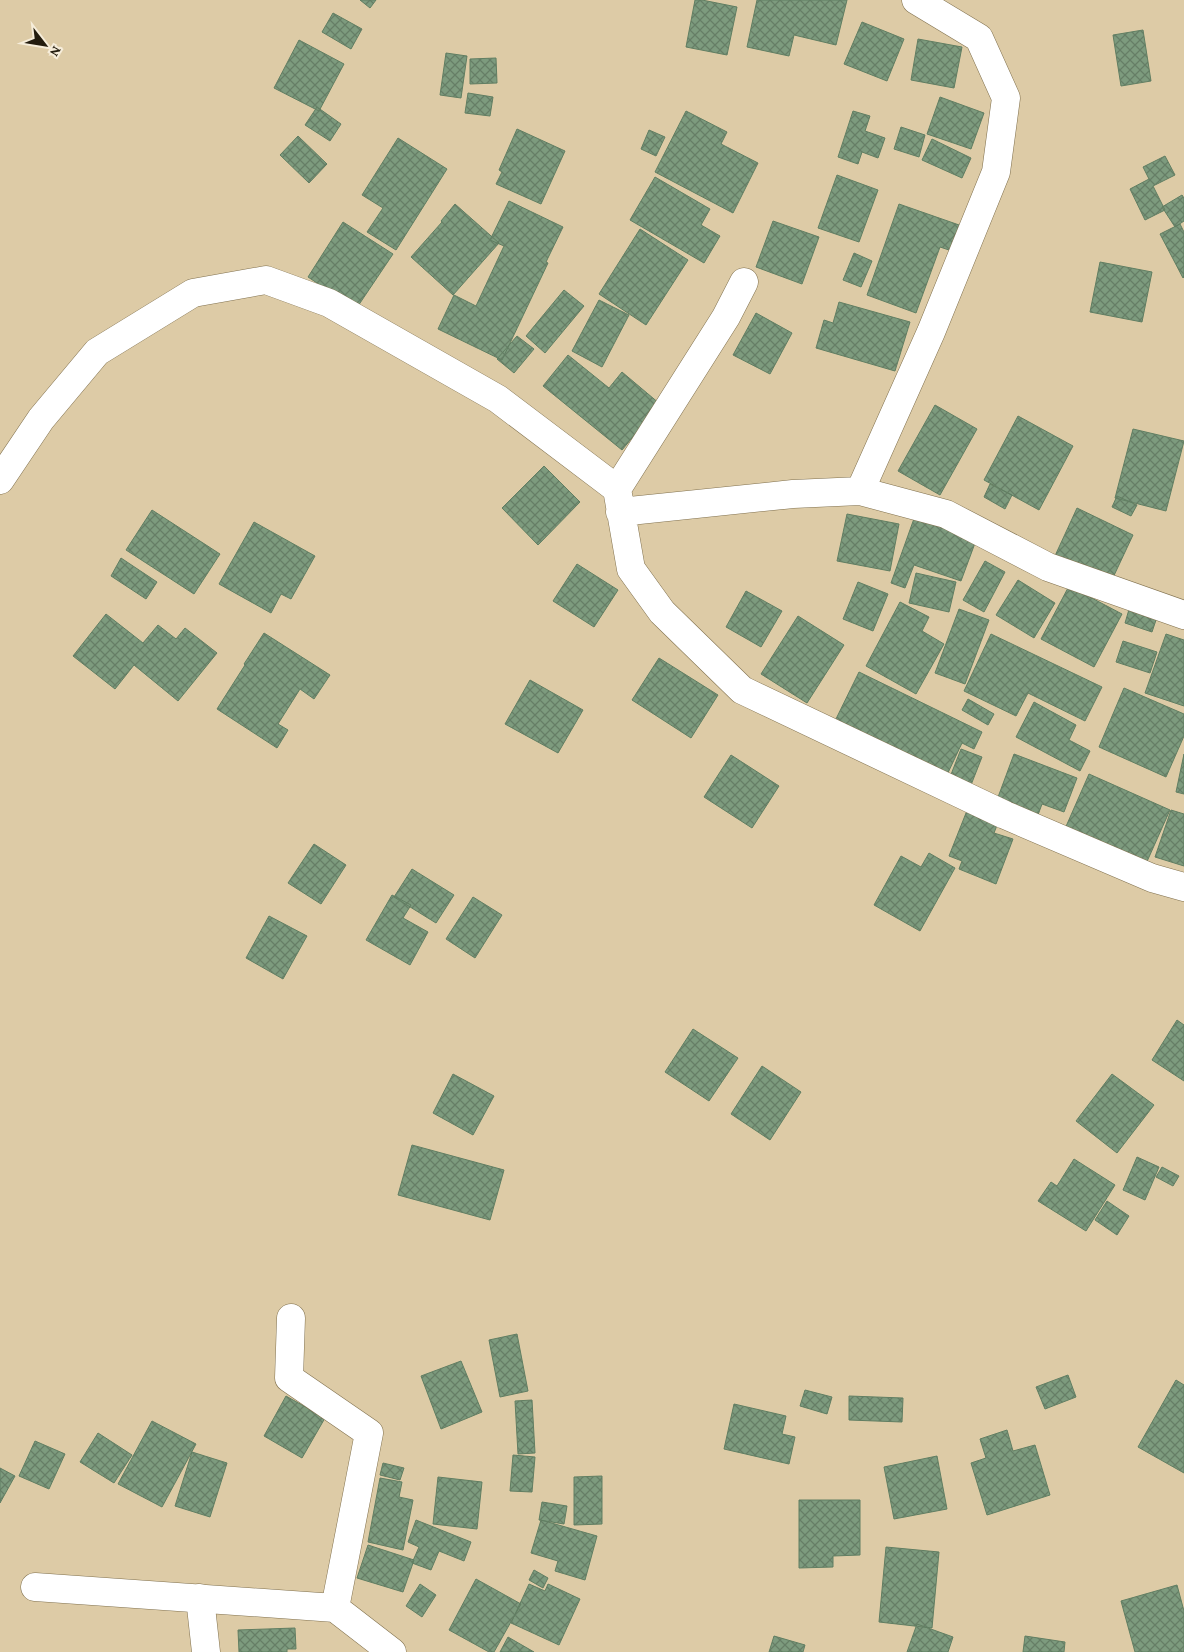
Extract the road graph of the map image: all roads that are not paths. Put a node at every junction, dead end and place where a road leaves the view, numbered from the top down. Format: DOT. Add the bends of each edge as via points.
graph roads {
  1 [pos="916,0"];
  2 [pos="744,282"];
  3 [pos="0,480"];
  4 [pos="860,491"];
  5 [pos="619,500"];
  6 [pos="1184,615"];
  7 [pos="1184,887"];
  8 [pos="291,1318"];
  9 [pos="36,1587"];
  10 [pos="200,1598"];
  11 [pos="335,1608"];
  12 [pos="206,1652"];
  13 [pos="392,1652"];
  1 -- 4 [label="street" via="978,38 1006,98 996,172 932,332"];
  2 -- 5 [label="street"];
  3 -- 5 [label="street" via="41,419 97,352 192,293 266,280 329,303 498,399"];
  4 -- 5 [label="street"];
  4 -- 6 [label="street" via="946,514 1048,567"];
  5 -- 7 [label="street" via="631,569 662,612 742,690 1004,815 1152,878"];
  8 -- 11 [label="street" via="289,1378 369,1433"];
  9 -- 10 [label="street"];
  10 -- 11 [label="street"];
  10 -- 12 [label="street"];
  11 -- 13 [label="street"];
}
